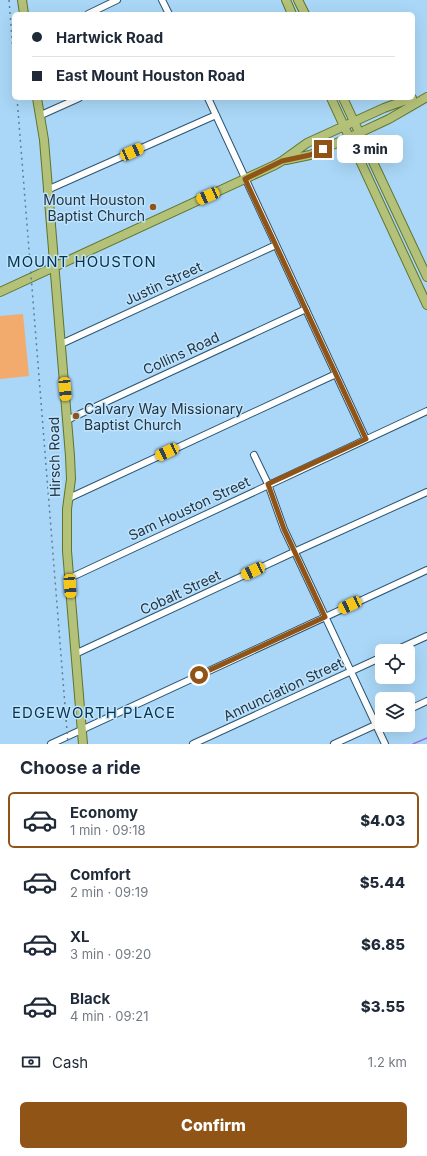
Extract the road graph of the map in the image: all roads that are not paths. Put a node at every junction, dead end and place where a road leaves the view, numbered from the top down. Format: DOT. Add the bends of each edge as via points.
graph roads {
  1 [pos="22,0"];
  2 [pos="117,0"];
  3 [pos="162,0"];
  4 [pos="286,0"];
  5 [pos="298,0"];
  6 [pos="24,12"];
  7 [pos="92,12"];
  8 [pos="168,12"];
  9 [pos="291,12"];
  10 [pos="304,12"];
  11 [pos="427,92"];
  12 [pos="415,97"];
  13 [pos="427,97"];
  14 [pos="37,100"];
  15 [pos="75,100"];
  16 [pos="209,100"];
  17 [pos="332,100"];
  18 [pos="344,100"];
  19 [pos="406,100"];
  20 [pos="384,108"];
  21 [pos="41,115"];
  22 [pos="216,115"];
  23 [pos="390,119"];
  24 [pos="354,121"];
  25 [pos="343,126"];
  26 [pos="359,133"];
  27 [pos="349,138"];
  28 [pos="282,161"];
  29 [pos="245,179"];
  30 [pos="47,190"];
  31 [pos="391,200"];
  32 [pos="380,206"];
  33 [pos="276,245"];
  34 [pos="419,259"];
  35 [pos="407,265"];
  36 [pos="54,267"];
  37 [pos="427,277"];
  38 [pos="0,292"];
  39 [pos="427,306"];
  40 [pos="306,309"];
  41 [pos="61,344"];
  42 [pos="336,374"];
  43 [pos="427,411"];
  44 [pos="67,420"];
  45 [pos="366,439"];
  46 [pos="254,455"];
  47 [pos="268,484"];
  48 [pos="427,492"];
  49 [pos="69,498"];
  50 [pos="294,552"];
  51 [pos="427,570"];
  52 [pos="70,578"];
  53 [pos="325,617"];
  54 [pos="427,636"];
  55 [pos="409,644"];
  56 [pos="75,654"];
  57 [pos="375,659"];
  58 [pos="350,671"];
  59 [pos="427,701"];
  60 [pos="415,707"];
  61 [pos="375,725"];
  62 [pos="81,729"];
  63 [pos="379,732"];
  64 [pos="51,744"];
  65 [pos="83,744"];
  66 [pos="193,744"];
  67 [pos="334,744"];
  68 [pos="385,744"];
  1 -- 6 [label="main road"];
  2 -- 7 [label="street"];
  3 -- 8 [label="street"];
  4 -- 9 [label="main road"];
  5 -- 10 [label="main road"];
  11 -- 12 [label="main road"];
  13 -- 23 [label="main road"];
  14 -- 21 [label="main road, Hirsch Road"];
  15 -- 21 [label="street"];
  16 -- 22 [label="street"];
  17 -- 25 [label="main road"];
  18 -- 24 [label="main road"];
  19 -- 20 [label="main road"];
  20 -- 23 [label="main road"];
  20 -- 24 [label="main road"];
  21 -- 30 [label="main road, Hirsch Road"];
  22 -- 29 [label="street"];
  22 -- 30 [label="street"];
  23 -- 26 [label="main road"];
  24 -- 25 [label="main road"];
  24 -- 26 [label="main road"];
  25 -- 27 [label="main road"];
  25 -- 28 [label="main road" via="307,143"];
  26 -- 27 [label="main road"];
  26 -- 31 [label="main road"];
  27 -- 28 [label="main road" via="310,155"];
  27 -- 32 [label="main road"];
  28 -- 29 [label="main road"];
  29 -- 33 [label="street"];
  29 -- 36 [label="main road"];
  30 -- 36 [label="main road, Hirsch Road"];
  31 -- 32 [label="main road"];
  31 -- 34 [label="main road"];
  32 -- 35 [label="main road"];
  33 -- 40 [label="street"];
  33 -- 41 [label="street, Justin Street"];
  34 -- 35 [label="main road"];
  34 -- 37 [label="main road"];
  35 -- 39 [label="main road"];
  36 -- 38 [label="main road"];
  36 -- 41 [label="main road, Hirsch Road"];
  40 -- 42 [label="street"];
  40 -- 44 [label="street, Collins Road"];
  41 -- 44 [label="main road, Hirsch Road"];
  42 -- 45 [label="street"];
  42 -- 49 [label="street"];
  43 -- 45 [label="street, Sam Houston Street"];
  44 -- 49 [label="main road, Hirsch Road" via="70,456"];
  45 -- 47 [label="street, Sam Houston Street"];
  46 -- 47 [label="street"];
  47 -- 50 [label="street"];
  47 -- 52 [label="street, Sam Houston Street"];
  48 -- 50 [label="street, Cobalt Street"];
  49 -- 52 [label="main road, Hirsch Road" via="67,551"];
  50 -- 53 [label="street"];
  50 -- 56 [label="street, Cobalt Street"];
  51 -- 53 [label="street"];
  52 -- 56 [label="main road, Hirsch Road"];
  53 -- 58 [label="street"];
  53 -- 62 [label="street"];
  54 -- 55 [label="street"];
  56 -- 62 [label="main road, Hirsch Road"];
  57 -- 58 [label="street, Annunciation Street"];
  58 -- 61 [label="street"];
  58 -- 66 [label="street, Annunciation Street"];
  59 -- 60 [label="street"];
  61 -- 67 [label="street"];
  62 -- 64 [label="street"];
  62 -- 65 [label="main road, Hirsch Road"];
  63 -- 68 [label="street"];
}
